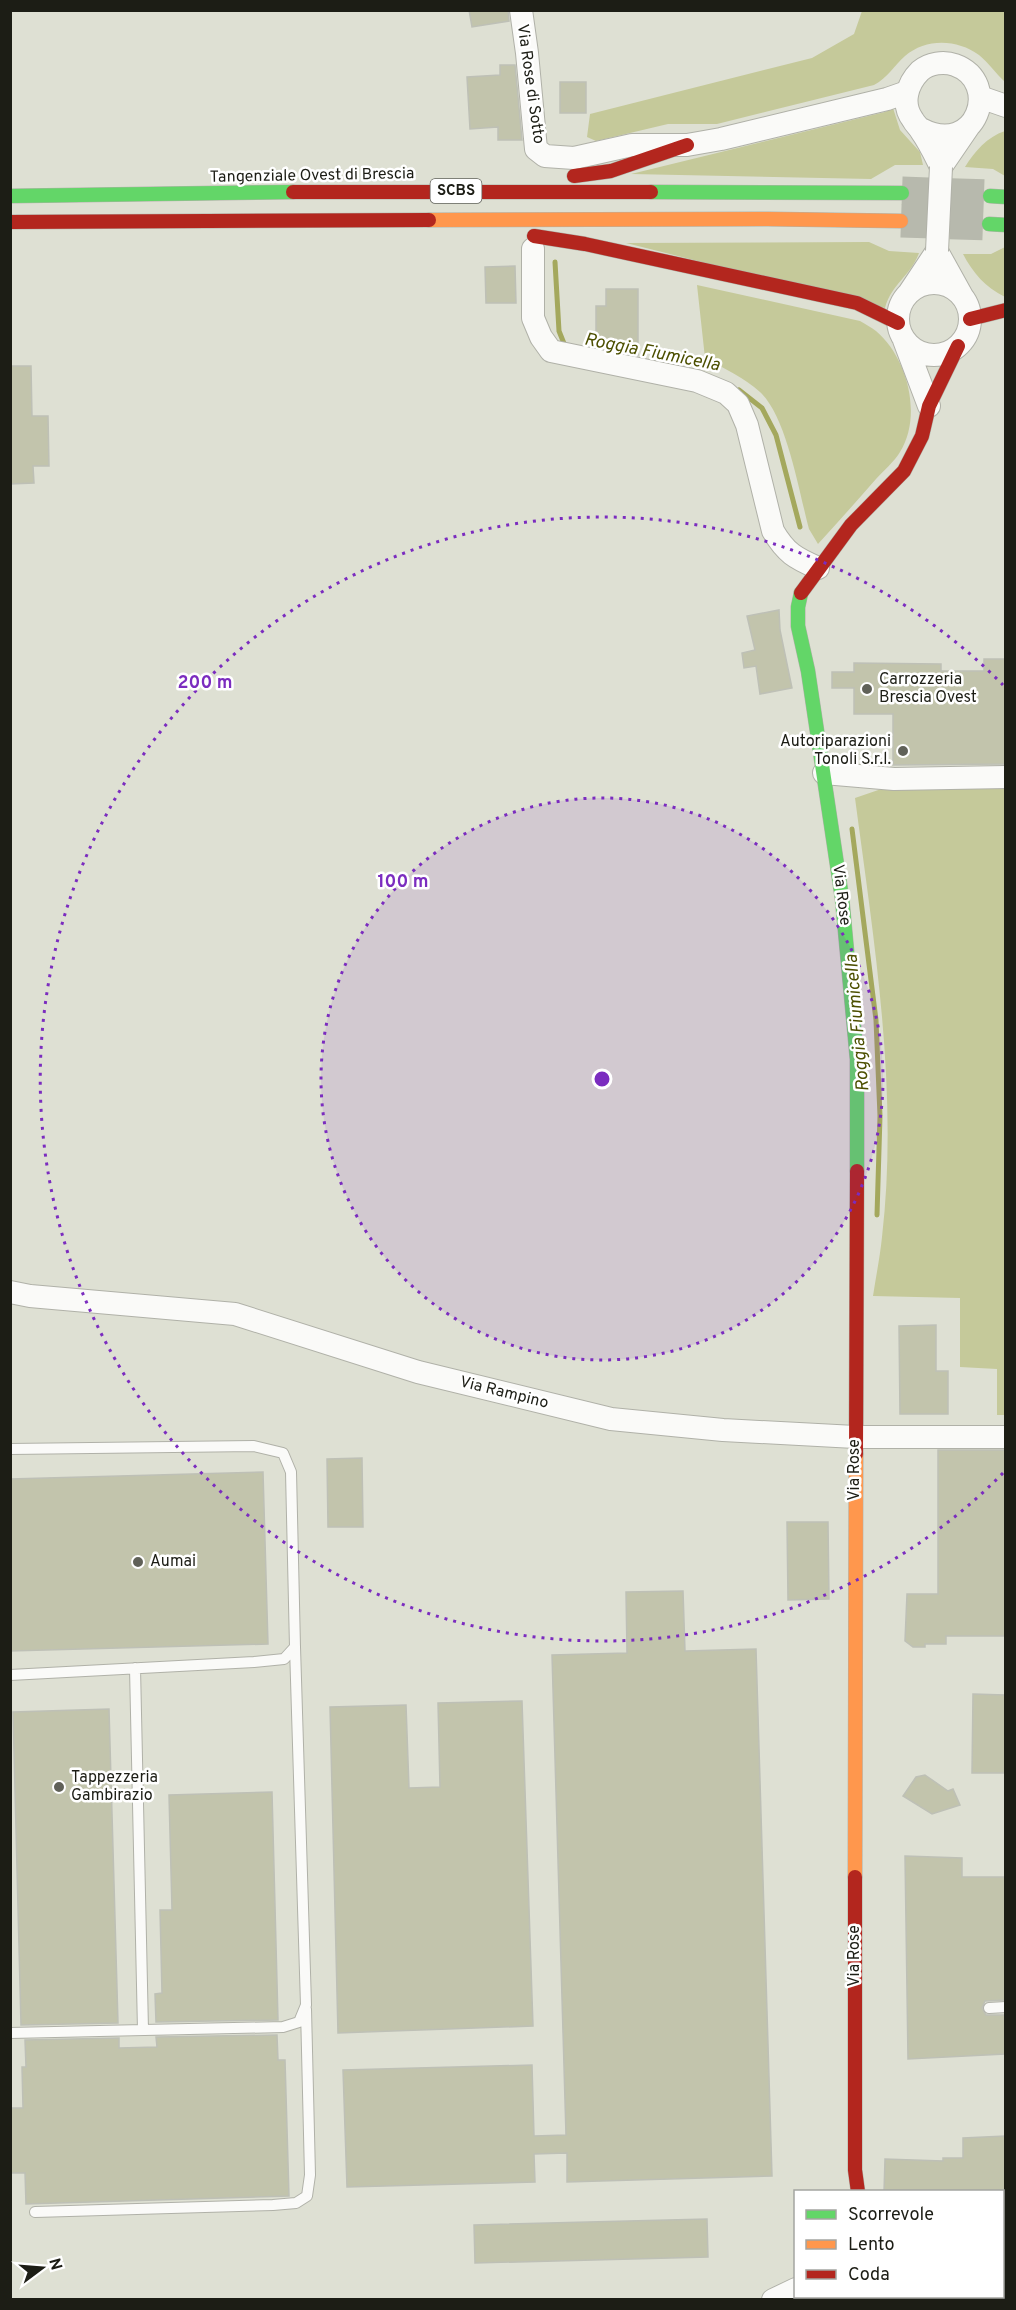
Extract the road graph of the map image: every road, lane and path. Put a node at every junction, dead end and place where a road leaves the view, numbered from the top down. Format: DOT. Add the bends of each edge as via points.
graph roads {
  1 [pos="521,10"];
  2 [pos="907,92"];
  3 [pos="980,98"];
  4 [pos="1005,106"];
  5 [pos="969,126"];
  6 [pos="921,129"];
  7 [pos="687,145"];
  8 [pos="941,167"];
  9 [pos="560,176"];
  10 [pos="460,177"];
  11 [pos="411,191"];
  12 [pos="902,193"];
  13 [pos="10,196"];
  14 [pos="990,196"];
  15 [pos="1005,197"];
  16 [pos="417,220"];
  17 [pos="901,221"];
  18 [pos="10,222"];
  19 [pos="989,224"];
  20 [pos="1005,225"];
  21 [pos="483,234"];
  22 [pos="524,242"];
  23 [pos="937,251"];
  24 [pos="908,294"];
  25 [pos="968,310"];
  26 [pos="1005,310"];
  27 [pos="901,331"];
  28 [pos="958,346"];
  29 [pos="928,406"];
  30 [pos="818,568"];
  31 [pos="824,773"];
  32 [pos="1005,777"];
  33 [pos="10,1292"];
  34 [pos="855,1437"];
  35 [pos="1005,1437"];
  36 [pos="10,1449"];
  37 [pos="295,1647"];
  38 [pos="135,1668"];
  39 [pos="10,1675"];
  40 [pos="306,2005"];
  41 [pos="1005,2007"];
  42 [pos="989,2008"];
  43 [pos="143,2030"];
  44 [pos="10,2033"];
  45 [pos="855,2184"];
  46 [pos="35,2212"];
  47 [pos="794,2290"];
  48 [pos="773,2300"];
  1 -- 7 [label="street, Via Rose di Sotto" via="536,149 545,156 574,158 632,145"];
  2 -- 3 [label="street" via="913,78 924,68 938,63 953,64 967,71"];
  2 -- 6 [label="street" via="906,106"];
  2 -- 7 [label="street, Via Rose di Sotto"];
  3 -- 4 [label="street"];
  3 -- 5 [label="street" via="978,113"];
  5 -- 6 [label="street" via="946,137"];
  5 -- 8 [label="street"];
  6 -- 8 [label="street"];
  7 -- 9 [label="main road" via="611,171"];
  8 -- 23 [label="street, bridge"];
  10 -- 11 [label="main road"];
  11 -- 12 [label="main road, Tangenziale Ovest di Brescia / SCBS"];
  11 -- 13 [label="main road, Tangenziale Ovest di Brescia / SCBS"];
  14 -- 15 [label="main road"];
  16 -- 17 [label="main road, SCBS"];
  16 -- 18 [label="main road, SCBS"];
  16 -- 21 [label="main road" via="461,233"];
  19 -- 20 [label="main road"];
  22 -- 27 [label="main road" via="548,236 857,303"];
  22 -- 30 [label="street" via="533,318 551,351 697,381 726,393 738,404 747,425 773,531 794,557"];
  23 -- 24 [label="street"];
  23 -- 25 [label="street"];
  24 -- 25 [label="street" via="919,286 945,285 957,292"];
  24 -- 27 [label="street" via="900,307"];
  25 -- 26 [label="main road"];
  25 -- 28 [label="street" via="967,333"];
  27 -- 28 [label="street" via="912,348 923,354 936,356"];
  27 -- 29 [label="street"];
  28 -- 29 [label="main road, Via Rose"];
  29 -- 30 [label="main road, Via Rose" via="921,436 904,471 851,525"];
  30 -- 31 [label="main road, Via Rose" via="802,591 798,626"];
  31 -- 32 [label="street" via="894,778"];
  31 -- 34 [label="main road, Via Rose" via="842,898 858,1059"];
  33 -- 34 [label="street, Via Rampino" via="235,1314 418,1372 611,1419"];
  34 -- 35 [label="street, Via Rampino"];
  34 -- 45 [label="main road, Via Rose"];
  36 -- 37 [label="lane" via="254,1446 283,1453 291,1472"];
  37 -- 38 [label="lane" via="284,1659"];
  37 -- 40 [label="lane"];
  38 -- 39 [label="lane"];
  38 -- 43 [label="lane"];
  40 -- 43 [label="lane" via="299,2022 283,2027"];
  40 -- 46 [label="lane" via="310,2175 307,2196 296,2203 273,2205"];
  41 -- 42 [label="lane"];
  43 -- 44 [label="lane"];
  47 -- 48 [label="street"];
}
